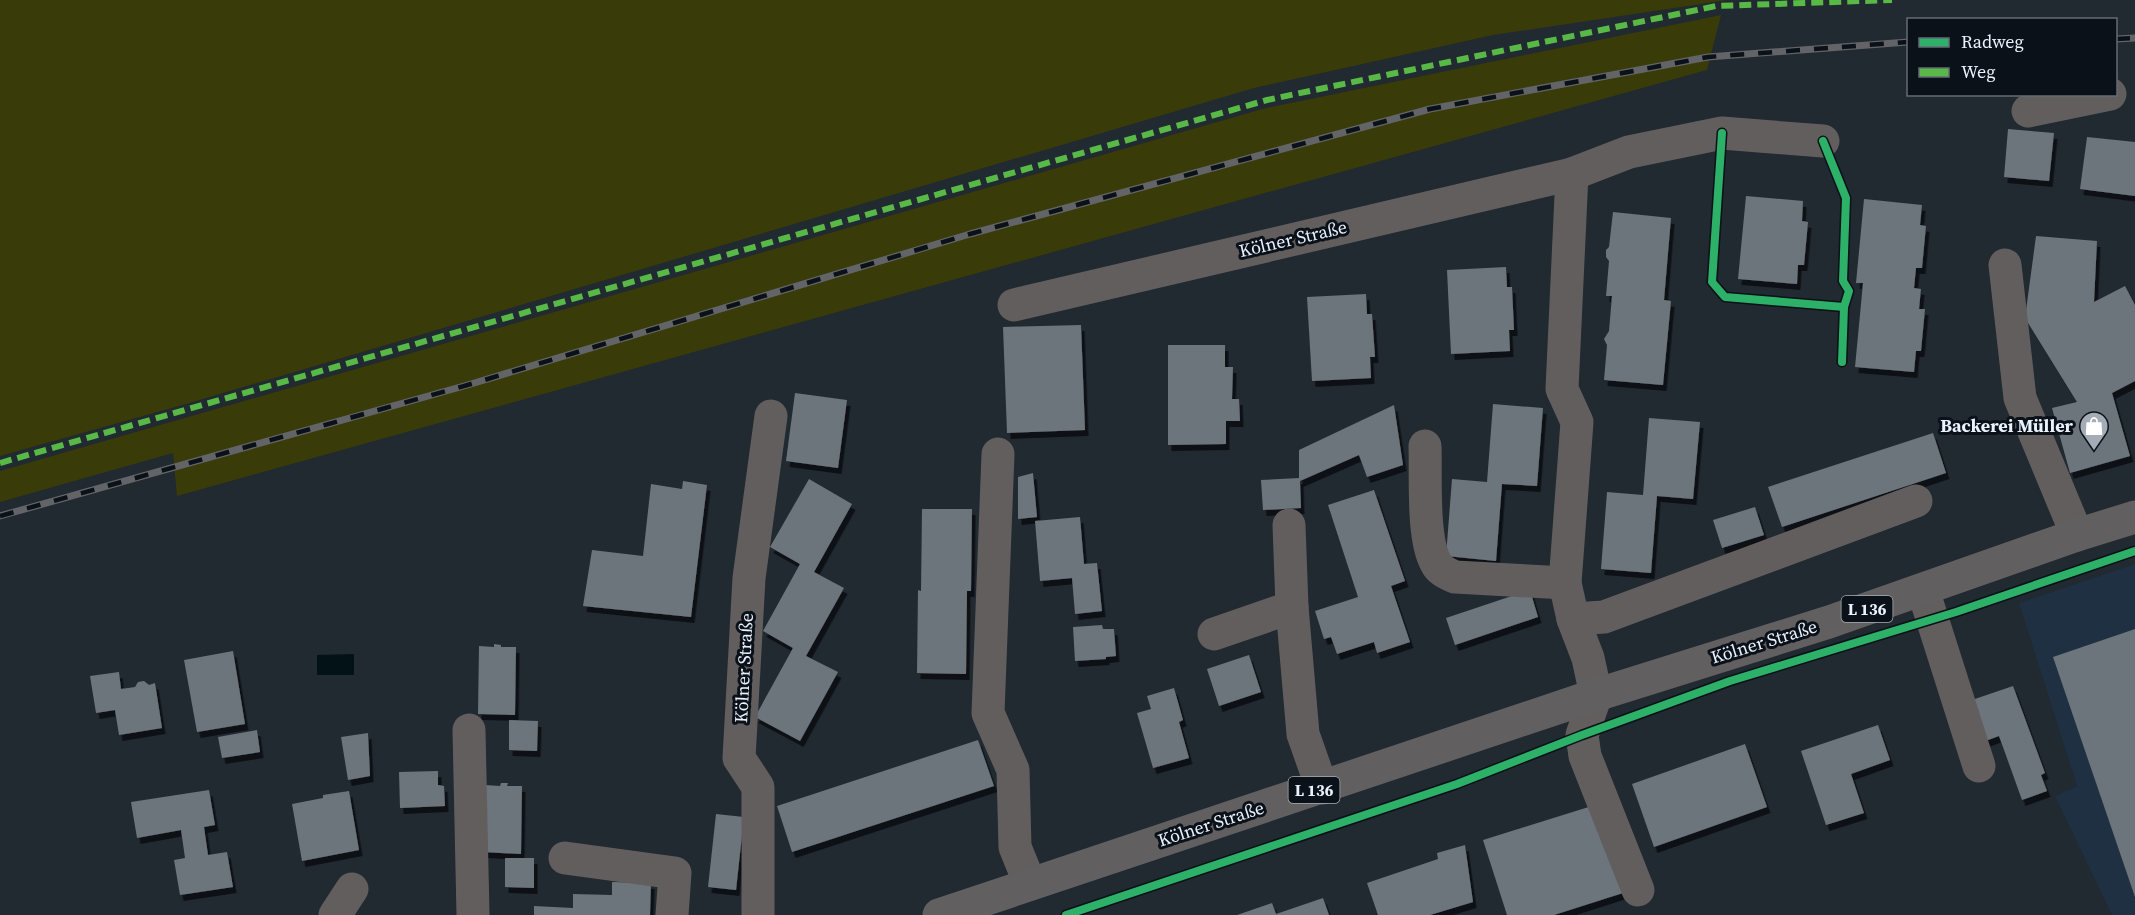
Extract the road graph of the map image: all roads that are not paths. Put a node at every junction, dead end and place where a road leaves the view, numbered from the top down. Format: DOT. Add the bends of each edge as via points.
graph roads {
  1 [pos="2117,94"];
  2 [pos="2135,94"];
  3 [pos="2100,96"];
  4 [pos="2028,111"];
  5 [pos="1822,141"];
  6 [pos="1572,174"];
  7 [pos="2005,265"];
  8 [pos="1014,305"];
  9 [pos="771,416"];
  10 [pos="1425,446"];
  11 [pos="998,454"];
  12 [pos="1916,501"];
  13 [pos="2135,517"];
  14 [pos="1289,525"];
  15 [pos="2077,535"];
  16 [pos="1564,583"];
  17 [pos="1923,590"];
  18 [pos="1292,607"];
  19 [pos="1574,619"];
  20 [pos="1214,634"];
  21 [pos="1596,694"];
  22 [pos="469,730"];
  23 [pos="1979,766"];
  24 [pos="1322,788"];
  25 [pos="565,858"];
  26 [pos="1030,884"];
  27 [pos="1638,890"];
  28 [pos="473,915"];
  29 [pos="672,915"];
  30 [pos="758,915"];
  31 [pos="939,915"];
  1 -- 2 [label="lane"];
  3 -- 4 [label="lane"];
  5 -- 6 [label="lane, Kölner Straße" via="1722,133 1629,152"];
  6 -- 8 [label="lane, Kölner Straße"];
  6 -- 16 [label="lane" via="1562,389 1577,422"];
  7 -- 15 [label="lane" via="2020,398"];
  9 -- 30 [label="lane, Kölner Straße" via="749,578 739,759 758,787"];
  10 -- 16 [label="lane" via="1426,531 1436,563 1444,572 1455,577"];
  11 -- 26 [label="lane" via="988,713 1013,771 1015,847"];
  12 -- 19 [label="lane" via="1604,616"];
  13 -- 15 [label="main road, Kölner Straße / L 136"];
  14 -- 18 [label="lane"];
  15 -- 17 [label="main road, Kölner Straße / L 136"];
  16 -- 19 [label="lane"];
  17 -- 21 [label="main road, Kölner Straße / L 136"];
  17 -- 23 [label="lane"];
  18 -- 20 [label="lane"];
  18 -- 24 [label="lane" via="1303,734"];
  19 -- 21 [label="lane"];
  21 -- 24 [label="main road, Kölner Straße / L 136"];
  21 -- 27 [label="lane" via="1582,735 1585,756"];
  22 -- 28 [label="lane"];
  24 -- 26 [label="main road, Kölner Straße / L 136"];
  25 -- 29 [label="lane" via="675,873"];
  26 -- 31 [label="main road, Kölner Straße / L 136"];
}
